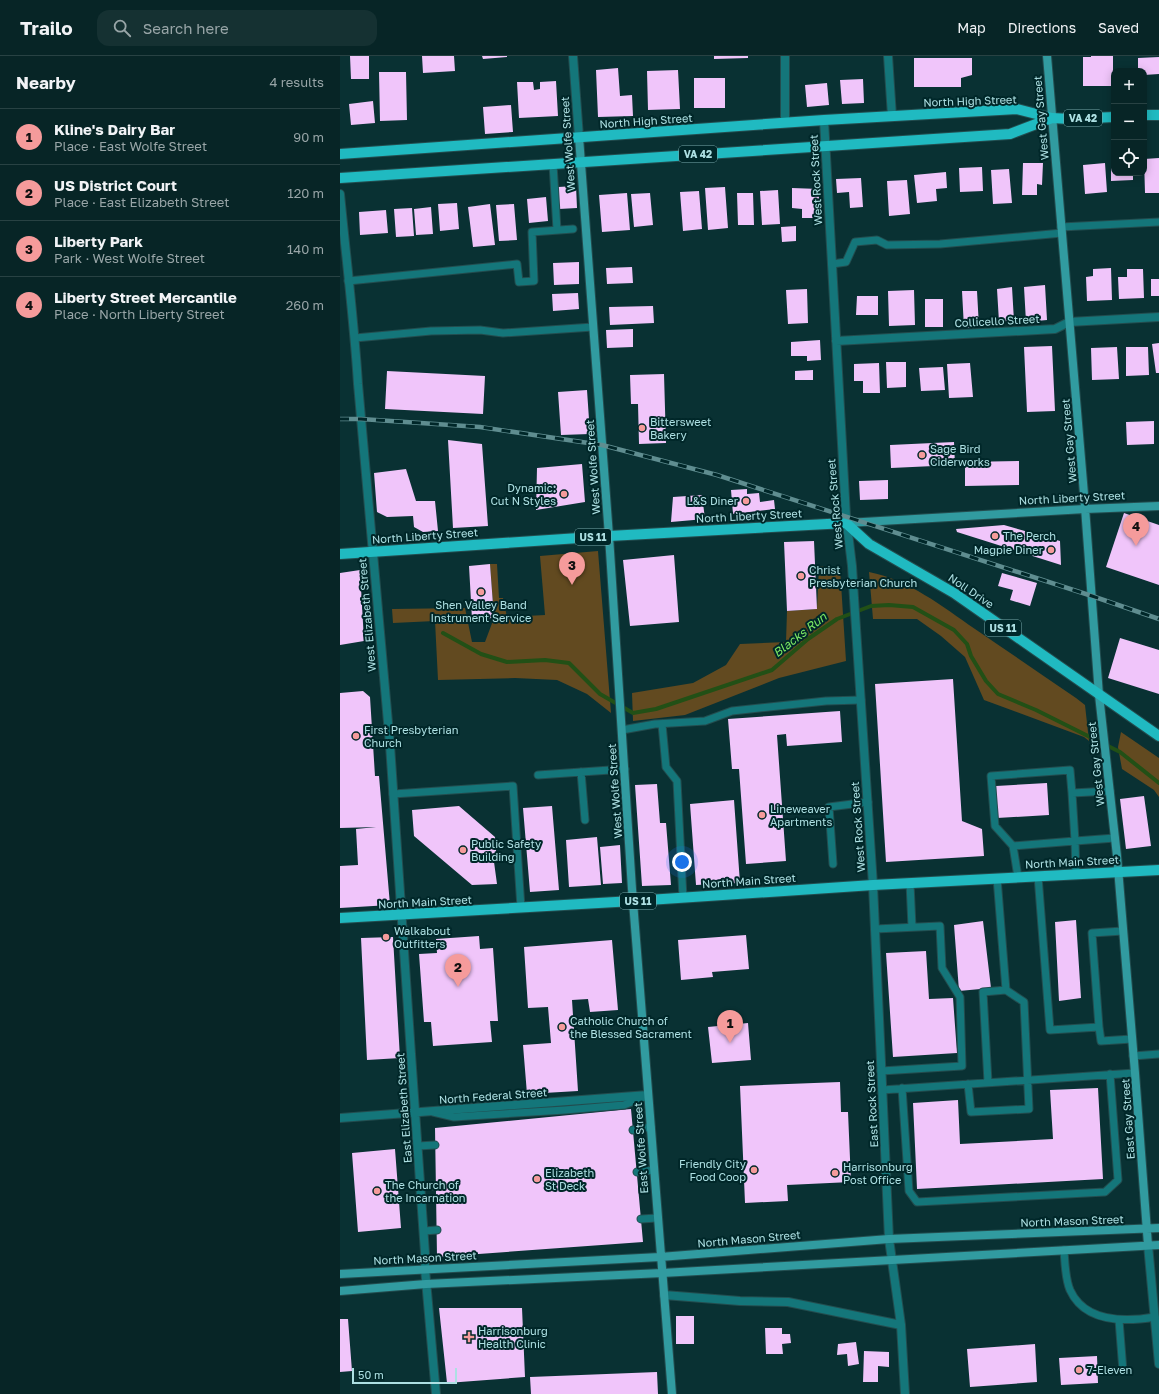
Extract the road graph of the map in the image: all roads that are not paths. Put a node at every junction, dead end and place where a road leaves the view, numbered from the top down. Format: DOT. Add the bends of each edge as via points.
graph roads {
  1 [pos="574,56"];
  2 [pos="785,56"];
  3 [pos="888,56"];
  4 [pos="1047,56"];
  5 [pos="1147,115"];
  6 [pos="1159,115"];
  7 [pos="892,116"];
  8 [pos="1111,117"];
  9 [pos="1052,118"];
  10 [pos="824,120"];
  11 [pos="785,123"];
  12 [pos="578,137"];
  13 [pos="825,146"];
  14 [pos="340,154"];
  15 [pos="580,162"];
  16 [pos="553,164"];
  17 [pos="340,178"];
  18 [pos="340,194"];
  19 [pos="1159,222"];
  20 [pos="573,229"];
  21 [pos="557,230"];
  22 [pos="1061,230"];
  23 [pos="832,264"];
  24 [pos="348,281"];
  25 [pos="1159,317"];
  26 [pos="1069,322"];
  27 [pos="593,327"];
  28 [pos="355,338"];
  29 [pos="836,341"];
  30 [pos="1159,506"];
  31 [pos="1085,509"];
  32 [pos="846,523"];
  33 [pos="609,536"];
  34 [pos="373,552"];
  35 [pos="340,554"];
  36 [pos="1099,695"];
  37 [pos="861,700"];
  38 [pos="662,724"];
  39 [pos="622,730"];
  40 [pos="1159,736"];
  41 [pos="625,769"];
  42 [pos="581,772"];
  43 [pos="538,774"];
  44 [pos="1110,791"];
  45 [pos="1072,793"];
  46 [pos="393,794"];
  47 [pos="868,802"];
  48 [pos="585,820"];
  49 [pos="1115,838"];
  50 [pos="1075,841"];
  51 [pos="1013,846"];
  52 [pos="833,864"];
  53 [pos="1159,870"];
  54 [pos="1118,872"];
  55 [pos="1076,874"];
  56 [pos="1038,876"];
  57 [pos="1018,877"];
  58 [pos="997,878"];
  59 [pos="910,883"];
  60 [pos="873,885"];
  61 [pos="683,898"];
  62 [pos="634,901"];
  63 [pos="521,908"];
  64 [pos="402,915"];
  65 [pos="340,918"];
  66 [pos="912,927"];
  67 [pos="875,929"];
  68 [pos="1123,930"];
  69 [pos="1006,990"];
  70 [pos="1099,1027"];
  71 [pos="1132,1039"];
  72 [pos="1159,1054"];
  73 [pos="1133,1056"];
  74 [pos="881,1071"];
  75 [pos="1135,1073"];
  76 [pos="1110,1074"];
  77 [pos="1028,1080"];
  78 [pos="988,1082"];
  79 [pos="968,1084"];
  80 [pos="902,1088"];
  81 [pos="882,1090"];
  82 [pos="648,1095"];
  83 [pos="415,1113"];
  84 [pos="340,1118"];
  85 [pos="651,1127"];
  86 [pos="633,1130"];
  87 [pos="435,1145"];
  88 [pos="418,1146"];
  89 [pos="654,1170"];
  90 [pos="637,1172"];
  91 [pos="421,1186"];
  92 [pos="436,1186"];
  93 [pos="657,1218"];
  94 [pos="641,1219"];
  95 [pos="1159,1228"];
  96 [pos="1146,1229"];
  97 [pos="437,1230"];
  98 [pos="424,1231"];
  99 [pos="889,1239"];
  100 [pos="1148,1245"];
  101 [pos="1159,1245"];
  102 [pos="1064,1250"];
  103 [pos="660,1257"];
  104 [pos="892,1260"];
  105 [pos="425,1269"];
  106 [pos="662,1273"];
  107 [pos="340,1274"];
  108 [pos="426,1284"];
  109 [pos="340,1291"];
  110 [pos="664,1295"];
  111 [pos="1155,1317"];
  112 [pos="1119,1320"];
  113 [pos="901,1325"];
  114 [pos="1159,1364"];
  115 [pos="1123,1372"];
  116 [pos="436,1394"];
  117 [pos="672,1394"];
  118 [pos="905,1394"];
  1 -- 12 [label="street, West Wolfe Street"];
  2 -- 11 [label="street"];
  3 -- 7 [label="street"];
  4 -- 9 [label="street, West Gay Street"];
  5 -- 6 [label="main road"];
  7 -- 9 [label="main road, North High Street / VA 42" via="1017,109"];
  7 -- 10 [label="main road, North High Street / VA 42"];
  8 -- 9 [label="main road, VA 42"];
  9 -- 13 [label="main road, VA 42" via="1010,134"];
  9 -- 22 [label="street, West Gay Street"];
  10 -- 11 [label="main road, North High Street / VA 42"];
  10 -- 13 [label="street, West Rock Street"];
  11 -- 12 [label="main road, North High Street / VA 42"];
  12 -- 14 [label="main road, North High Street / VA 42"];
  12 -- 15 [label="street, West Wolfe Street"];
  13 -- 15 [label="main road, VA 42"];
  13 -- 23 [label="street, West Rock Street"];
  15 -- 16 [label="main road, VA 42"];
  15 -- 27 [label="street, West Wolfe Street"];
  16 -- 17 [label="main road, VA 42"];
  16 -- 21 [label="lane"];
  18 -- 24 [label="street, West Elizabeth Street"];
  19 -- 22 [label="lane"];
  20 -- 21 [label="lane"];
  21 -- 24 [label="lane" via="532,232 534,281 519,282 517,264"];
  22 -- 23 [label="lane" via="940,244 887,245 877,240 855,242 846,262"];
  22 -- 26 [label="street, West Gay Street"];
  23 -- 29 [label="street, West Rock Street"];
  24 -- 28 [label="street, West Elizabeth Street"];
  25 -- 26 [label="street, Collicello Street"];
  26 -- 29 [label="street, Collicello Street" via="1055,329"];
  26 -- 31 [label="street, West Gay Street"];
  27 -- 28 [label="lane" via="503,333 480,330 431,331"];
  27 -- 33 [label="street, West Wolfe Street"];
  28 -- 34 [label="street, West Elizabeth Street"];
  29 -- 32 [label="street, West Rock Street"];
  30 -- 31 [label="street, North Liberty Street"];
  31 -- 32 [label="street, North Liberty Street"];
  31 -- 36 [label="street, West Gay Street"];
  32 -- 33 [label="main road, North Liberty Street / US 11"];
  32 -- 36 [label="main road, Noll Drive / US 11" via="869,544 954,593"];
  32 -- 37 [label="street, West Rock Street" via="852,566"];
  33 -- 34 [label="main road, North Liberty Street / US 11"];
  33 -- 39 [label="street, West Wolfe Street"];
  34 -- 35 [label="main road, North Liberty Street / US 11"];
  34 -- 46 [label="street, West Elizabeth Street"];
  36 -- 40 [label="main road, Noll Drive / US 11"];
  36 -- 44 [label="street, West Gay Street"];
  37 -- 38 [label="lane" via="732,711 705,721"];
  37 -- 47 [label="street, West Rock Street"];
  38 -- 39 [label="lane"];
  38 -- 61 [label="lane" via="666,767 677,781"];
  39 -- 41 [label="street, West Wolfe Street"];
  41 -- 42 [label="lane"];
  41 -- 62 [label="street, West Wolfe Street"];
  42 -- 43 [label="lane"];
  42 -- 48 [label="lane"];
  44 -- 45 [label="lane"];
  44 -- 49 [label="street, West Gay Street"];
  45 -- 50 [label="lane"];
  45 -- 51 [label="lane" via="1070,770 991,776 995,826"];
  46 -- 63 [label="lane" via="513,786"];
  46 -- 64 [label="street, West Elizabeth Street"];
  47 -- 52 [label="lane" via="829,807"];
  47 -- 60 [label="street, West Rock Street"];
  49 -- 50 [label="lane"];
  49 -- 54 [label="street, West Gay Street"];
  50 -- 51 [label="lane"];
  50 -- 55 [label="lane"];
  51 -- 57 [label="lane"];
  53 -- 54 [label="main road, North Main Street / US 11"];
  54 -- 55 [label="main road, North Main Street / US 11"];
  54 -- 68 [label="street, East Gay Street"];
  55 -- 56 [label="main road, North Main Street / US 11"];
  56 -- 57 [label="main road, North Main Street / US 11"];
  56 -- 70 [label="lane" via="1050,1030"];
  57 -- 58 [label="main road, North Main Street / US 11"];
  58 -- 59 [label="main road, North Main Street / US 11"];
  58 -- 69 [label="lane"];
  59 -- 60 [label="main road, North Main Street / US 11"];
  59 -- 66 [label="lane"];
  60 -- 61 [label="main road, North Main Street / US 11"];
  60 -- 67 [label="street, East Rock Street"];
  61 -- 62 [label="main road, North Main Street / US 11"];
  62 -- 63 [label="main road, North Main Street / US 11"];
  62 -- 82 [label="street, East Wolfe Street"];
  63 -- 64 [label="main road, North Main Street / US 11"];
  64 -- 65 [label="main road, North Main Street / US 11"];
  64 -- 83 [label="street, East Elizabeth Street"];
  66 -- 67 [label="lane"];
  66 -- 74 [label="lane" via="940,926 942,968 960,998 962,1066"];
  67 -- 74 [label="street, East Rock Street"];
  68 -- 70 [label="lane" via="1092,933"];
  68 -- 71 [label="street, East Gay Street"];
  69 -- 77 [label="lane" via="1024,1002"];
  69 -- 78 [label="lane" via="983,992"];
  70 -- 71 [label="lane" via="1101,1041"];
  71 -- 73 [label="street, East Gay Street"];
  72 -- 73 [label="lane"];
  73 -- 75 [label="street, East Gay Street"];
  74 -- 81 [label="street, East Rock Street"];
  75 -- 76 [label="lane"];
  75 -- 96 [label="street, East Gay Street"];
  76 -- 77 [label="lane"];
  76 -- 80 [label="lane" via="1118,1180 1104,1192 917,1202 908,1191"];
  77 -- 78 [label="lane"];
  77 -- 79 [label="lane" via="1029,1109 971,1112"];
  78 -- 79 [label="lane"];
  79 -- 80 [label="lane"];
  80 -- 81 [label="lane"];
  81 -- 99 [label="street, East Rock Street"];
  82 -- 83 [label="street, North Federal Street"];
  82 -- 85 [label="street, East Wolfe Street"];
  83 -- 84 [label="street, North Federal Street"];
  83 -- 88 [label="street, East Elizabeth Street"];
  85 -- 86 [label="lane"];
  85 -- 89 [label="street, East Wolfe Street"];
  87 -- 88 [label="lane"];
  88 -- 91 [label="street, East Elizabeth Street"];
  89 -- 90 [label="lane"];
  89 -- 93 [label="street, East Wolfe Street"];
  91 -- 92 [label="lane"];
  91 -- 98 [label="street, East Elizabeth Street"];
  93 -- 94 [label="lane"];
  93 -- 103 [label="street, East Wolfe Street"];
  95 -- 96 [label="street, North Mason Street"];
  96 -- 99 [label="street, North Mason Street"];
  96 -- 100 [label="street, East Gay Street"];
  97 -- 98 [label="lane"];
  98 -- 105 [label="street, East Elizabeth Street"];
  99 -- 103 [label="street, North Mason Street"];
  99 -- 104 [label="street, East Rock Street"];
  100 -- 101 [label="street"];
  100 -- 102 [label="street"];
  100 -- 111 [label="street, East Gay Street"];
  102 -- 104 [label="street"];
  102 -- 112 [label="lane" via="1070,1290 1076,1300 1085,1309 1100,1316"];
  103 -- 105 [label="street, North Mason Street"];
  103 -- 106 [label="street, East Wolfe Street"];
  104 -- 106 [label="street"];
  104 -- 113 [label="street, East Rock Street"];
  105 -- 107 [label="street, North Mason Street"];
  105 -- 108 [label="street, East Elizabeth Street"];
  106 -- 108 [label="street"];
  106 -- 110 [label="street, East Wolfe Street"];
  108 -- 109 [label="street"];
  108 -- 116 [label="street, East Elizabeth Street"];
  110 -- 113 [label="street" via="788,1302"];
  110 -- 117 [label="street, East Wolfe Street"];
  111 -- 112 [label="lane"];
  111 -- 114 [label="street, East Gay Street"];
  112 -- 115 [label="lane"];
  113 -- 118 [label="street, East Rock Street"];
}
